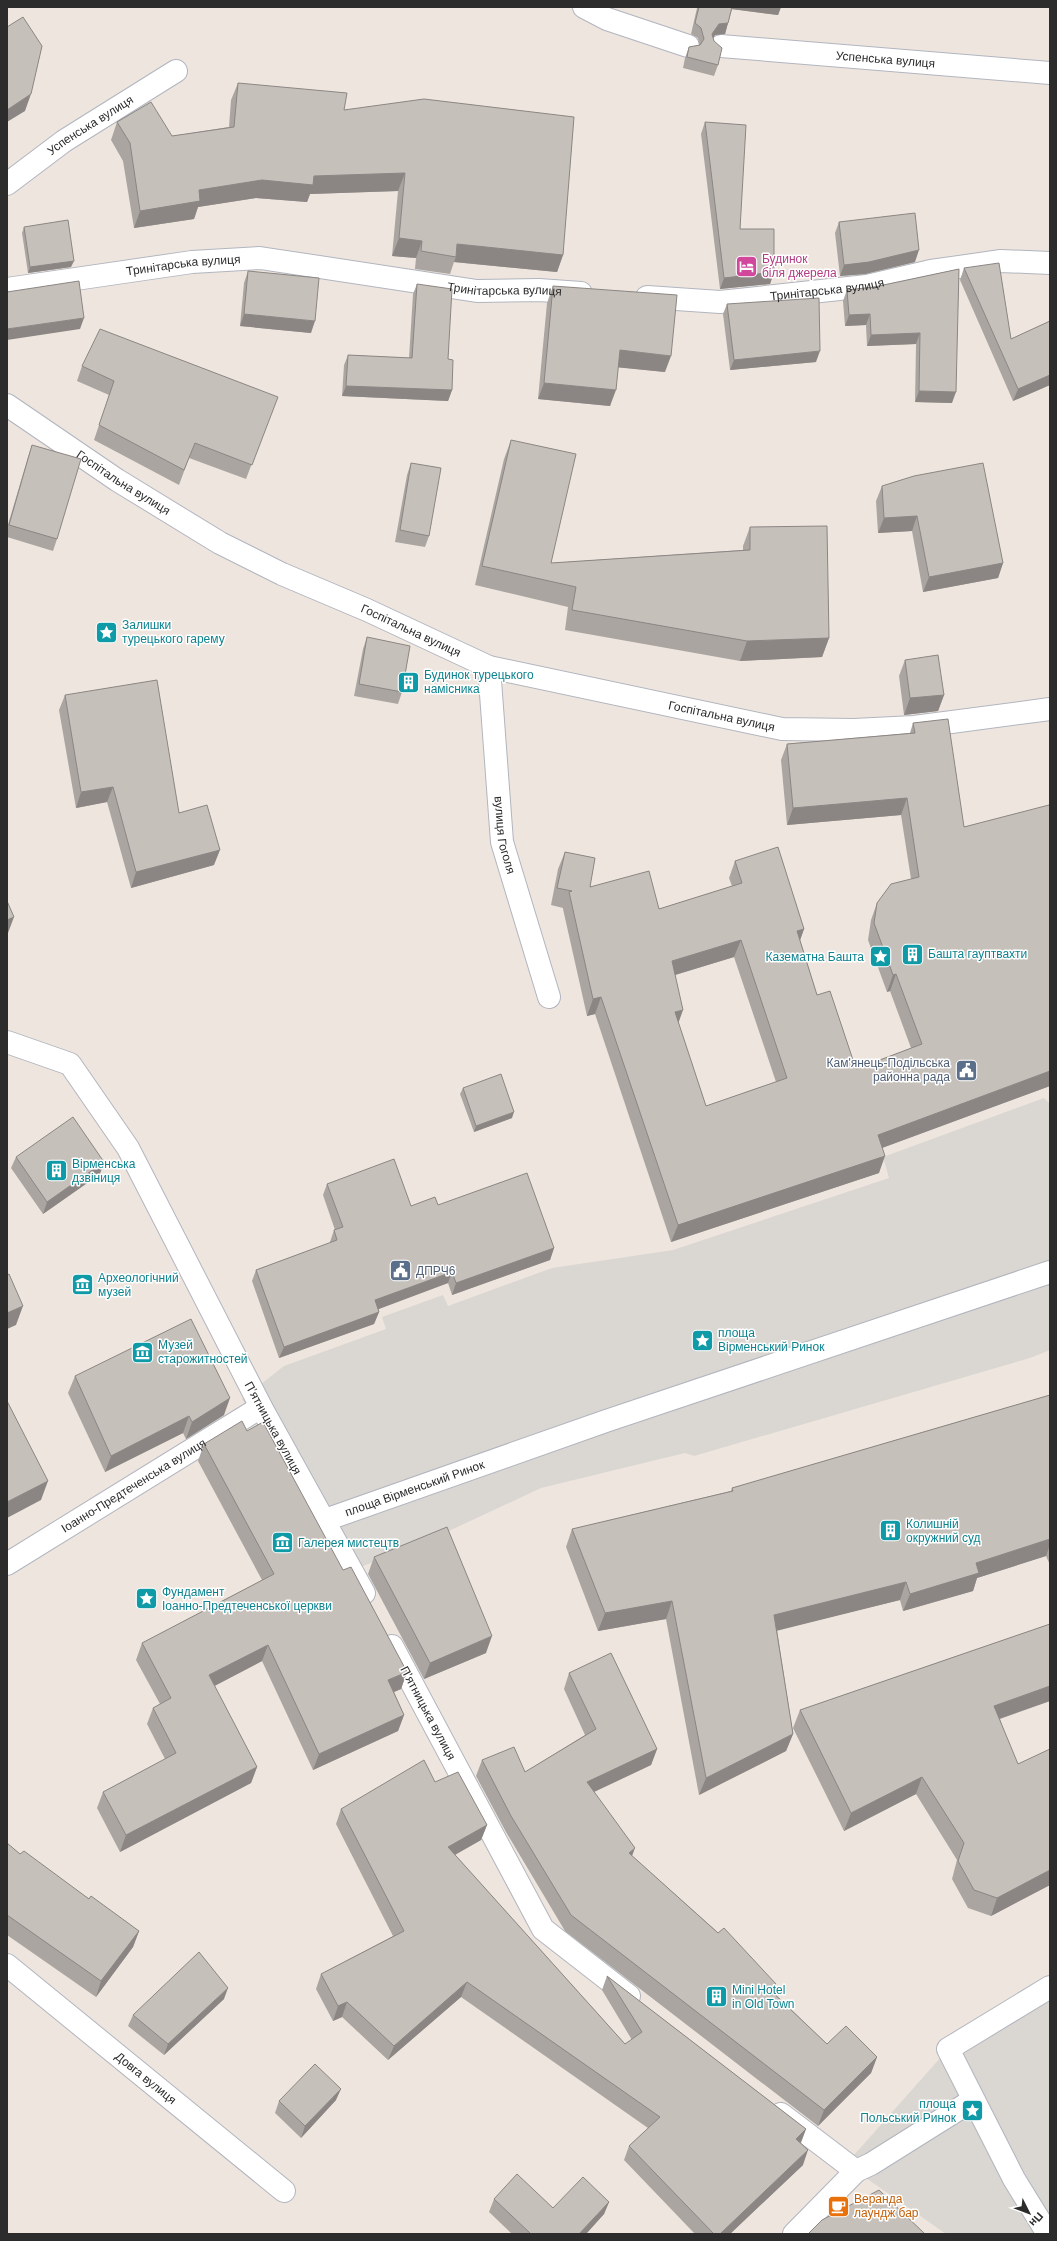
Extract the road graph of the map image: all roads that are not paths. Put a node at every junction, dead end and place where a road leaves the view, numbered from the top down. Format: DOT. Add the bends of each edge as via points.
graph roads {
  1 [pos="584,7"];
  2 [pos="688,46"];
  3 [pos="721,46"];
  4 [pos="176,71"];
  5 [pos="1050,73"];
  6 [pos="7,184"];
  7 [pos="1050,263"];
  8 [pos="7,289"];
  9 [pos="602,294"];
  10 [pos="625,296"];
  11 [pos="7,406"];
  12 [pos="489,667"];
  13 [pos="1050,709"];
  14 [pos="549,997"];
  15 [pos="7,1042"];
  16 [pos="1050,1272"];
  17 [pos="261,1407"];
  18 [pos="325,1520"];
  19 [pos="7,1564"];
  20 [pos="7,1965"];
  21 [pos="1050,1988"];
  22 [pos="643,2006"];
  23 [pos="973,2100"];
  24 [pos="768,2103"];
  25 [pos="856,2171"];
  26 [pos="284,2191"];
  27 [pos="794,2234"];
  28 [pos="1048,2234"];
  1 -- 2 [label="street" via="607,19"];
  3 -- 5 [label="street, Успенська вулиця"];
  4 -- 6 [label="street, Успенська вулиця" via="64,142"];
  7 -- 10 [label="street, Тринітарська вулиця" via="1002,261 931,271 866,286 720,302"];
  8 -- 9 [label="street, Тринітарська вулиця" via="192,262 260,258 478,291 539,290"];
  11 -- 12 [label="street, Госпітальна вулиця" via="117,480 220,543 282,574"];
  12 -- 13 [label="street, Госпітальна вулиця" via="782,729 854,730 914,727"];
  12 -- 14 [label="street, вулиця Гоголя" via="502,842"];
  15 -- 17 [label="street, Пʼятницька вулиця" via="70,1064 128,1148"];
  16 -- 18 [label="street, площа Вірменський Ринок" via="599,1424"];
  17 -- 18 [label="street, Пʼятницька вулиця"];
  17 -- 19 [label="street, Іоанно-Предтеченська вулиця"];
  18 -- 22 [label="street, Пʼятницька вулиця" via="543,1929"];
  20 -- 26 [label="street, Довга вулиця"];
  21 -- 23 [label="street" via="948,2049"];
  23 -- 25 [label="street"];
  23 -- 28 [label="street" via="1014,2179"];
  24 -- 25 [label="street"];
  25 -- 27 [label="street"];
}
